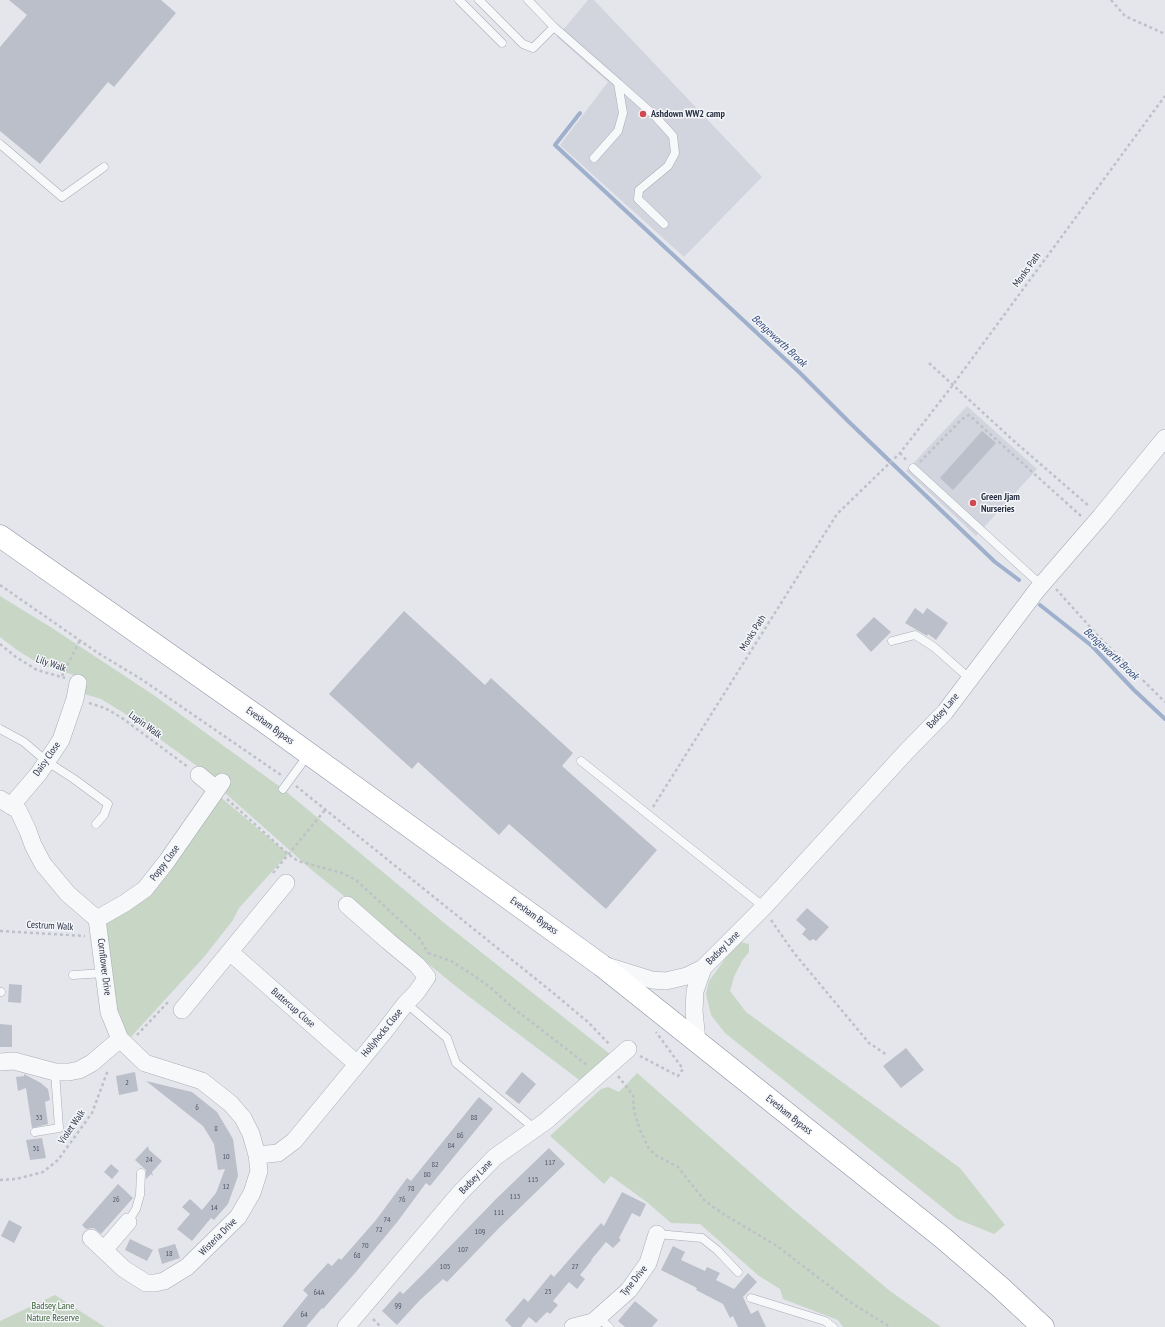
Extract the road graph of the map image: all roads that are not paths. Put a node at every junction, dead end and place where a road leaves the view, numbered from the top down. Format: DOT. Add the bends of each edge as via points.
graph roads {
  1 [pos="459,0"];
  2 [pos="479,0"];
  3 [pos="528,0"];
  4 [pos="554,27"];
  5 [pos="502,43"];
  6 [pos="618,83"];
  7 [pos="0,144"];
  8 [pos="594,158"];
  9 [pos="104,168"];
  10 [pos="664,224"];
  11 [pos="1165,438"];
  12 [pos="913,468"];
  13 [pos="0,536"];
  14 [pos="1041,585"];
  15 [pos="892,641"];
  16 [pos="970,679"];
  17 [pos="77,691"];
  18 [pos="0,729"];
  19 [pos="308,754"];
  20 [pos="46,761"];
  21 [pos="581,761"];
  22 [pos="199,775"];
  23 [pos="284,789"];
  24 [pos="6,802"];
  25 [pos="96,824"];
  26 [pos="286,883"];
  27 [pos="347,905"];
  28 [pos="763,908"];
  29 [pos="97,919"];
  30 [pos="230,952"];
  31 [pos="601,965"];
  32 [pos="703,968"];
  33 [pos="104,973"];
  34 [pos="73,975"];
  35 [pos="406,1003"];
  36 [pos="182,1010"];
  37 [pos="120,1039"];
  38 [pos="697,1041"];
  39 [pos="614,1061"];
  40 [pos="0,1062"];
  41 [pos="357,1064"];
  42 [pos="55,1072"];
  43 [pos="535,1130"];
  44 [pos="35,1132"];
  45 [pos="257,1156"];
  46 [pos="141,1173"];
  47 [pos="128,1222"];
  48 [pos="657,1234"];
  49 [pos="91,1238"];
  50 [pos="104,1250"];
  51 [pos="738,1272"];
  52 [pos="751,1298"];
  53 [pos="604,1322"];
  54 [pos="346,1327"];
  55 [pos="573,1327"];
  56 [pos="833,1327"];
  57 [pos="1043,1327"];
  1 -- 5 [label="lane"];
  2 -- 4 [label="lane" via="523,44 534,48"];
  3 -- 4 [label="lane"];
  4 -- 6 [label="lane"];
  6 -- 8 [label="lane" via="623,113 618,131"];
  6 -- 10 [label="lane" via="673,136 675,153 668,166 639,190 638,199"];
  7 -- 9 [label="lane" via="62,197"];
  11 -- 14 [label="street, Badsey Lane"];
  12 -- 14 [label="lane"];
  13 -- 19 [label="highway, Evesham Bypass"];
  14 -- 16 [label="street, Badsey Lane"];
  15 -- 16 [label="lane" via="915,636 934,646"];
  16 -- 28 [label="street, Badsey Lane" via="945,712"];
  17 -- 20 [label="street, Daisy Close" via="61,740"];
  18 -- 20 [label="lane" via="24,742"];
  19 -- 23 [label="lane"];
  19 -- 31 [label="highway, Evesham Bypass"];
  20 -- 24 [label="street, Daisy Close" via="39,773"];
  20 -- 25 [label="lane" via="108,804 104,815"];
  21 -- 28 [label="lane"];
  22 -- 29 [label="street, Poppy Close" via="219,786 167,861 145,889"];
  24 -- 29 [label="street" via="18,810 43,864 68,894"];
  26 -- 30 [label="street"];
  27 -- 35 [label="street, Hollyhocks Close" via="427,977"];
  28 -- 32 [label="street, Badsey Lane"];
  29 -- 33 [label="street, Cornflower Drive"];
  30 -- 36 [label="street"];
  30 -- 41 [label="street, Buttercup Close"];
  31 -- 32 [label="street, Badsey Lane" via="652,980 666,981 687,976"];
  31 -- 38 [label="highway, Evesham Bypass"];
  32 -- 38 [label="street, Badsey Lane" via="695,991"];
  33 -- 34 [label="lane"];
  33 -- 37 [label="street, Cornflower Drive" via="109,1012"];
  35 -- 41 [label="street, Hollyhocks Close"];
  35 -- 43 [label="lane" via="447,1038 456,1062"];
  37 -- 42 [label="street" via="92,1063 79,1070"];
  37 -- 45 [label="street, Wisteria Drive" via="145,1063 202,1081 232,1104 243,1118"];
  38 -- 57 [label="highway, Evesham Bypass" via="943,1238"];
  39 -- 43 [label="street, Badsey Lane"];
  40 -- 42 [label="street" via="14,1061"];
  41 -- 45 [label="street, Hollyhocks Close" via="294,1141 278,1154"];
  42 -- 44 [label="lane" via="59,1128"];
  43 -- 54 [label="street, Badsey Lane" via="495,1157 459,1194"];
  45 -- 50 [label="street, Wisteria Drive" via="260,1171 252,1193 238,1217 187,1267 164,1281 146,1283 124,1269"];
  46 -- 47 [label="lane" via="140,1195 136,1209"];
  47 -- 50 [label="street"];
  48 -- 51 [label="lane" via="702,1238"];
  48 -- 53 [label="street, Tyne Drive" via="648,1263"];
  49 -- 50 [label="street, Wisteria Drive"];
  52 -- 56 [label="lane" via="825,1321"];
  53 -- 55 [label="street, Tyne Drive"];
}
